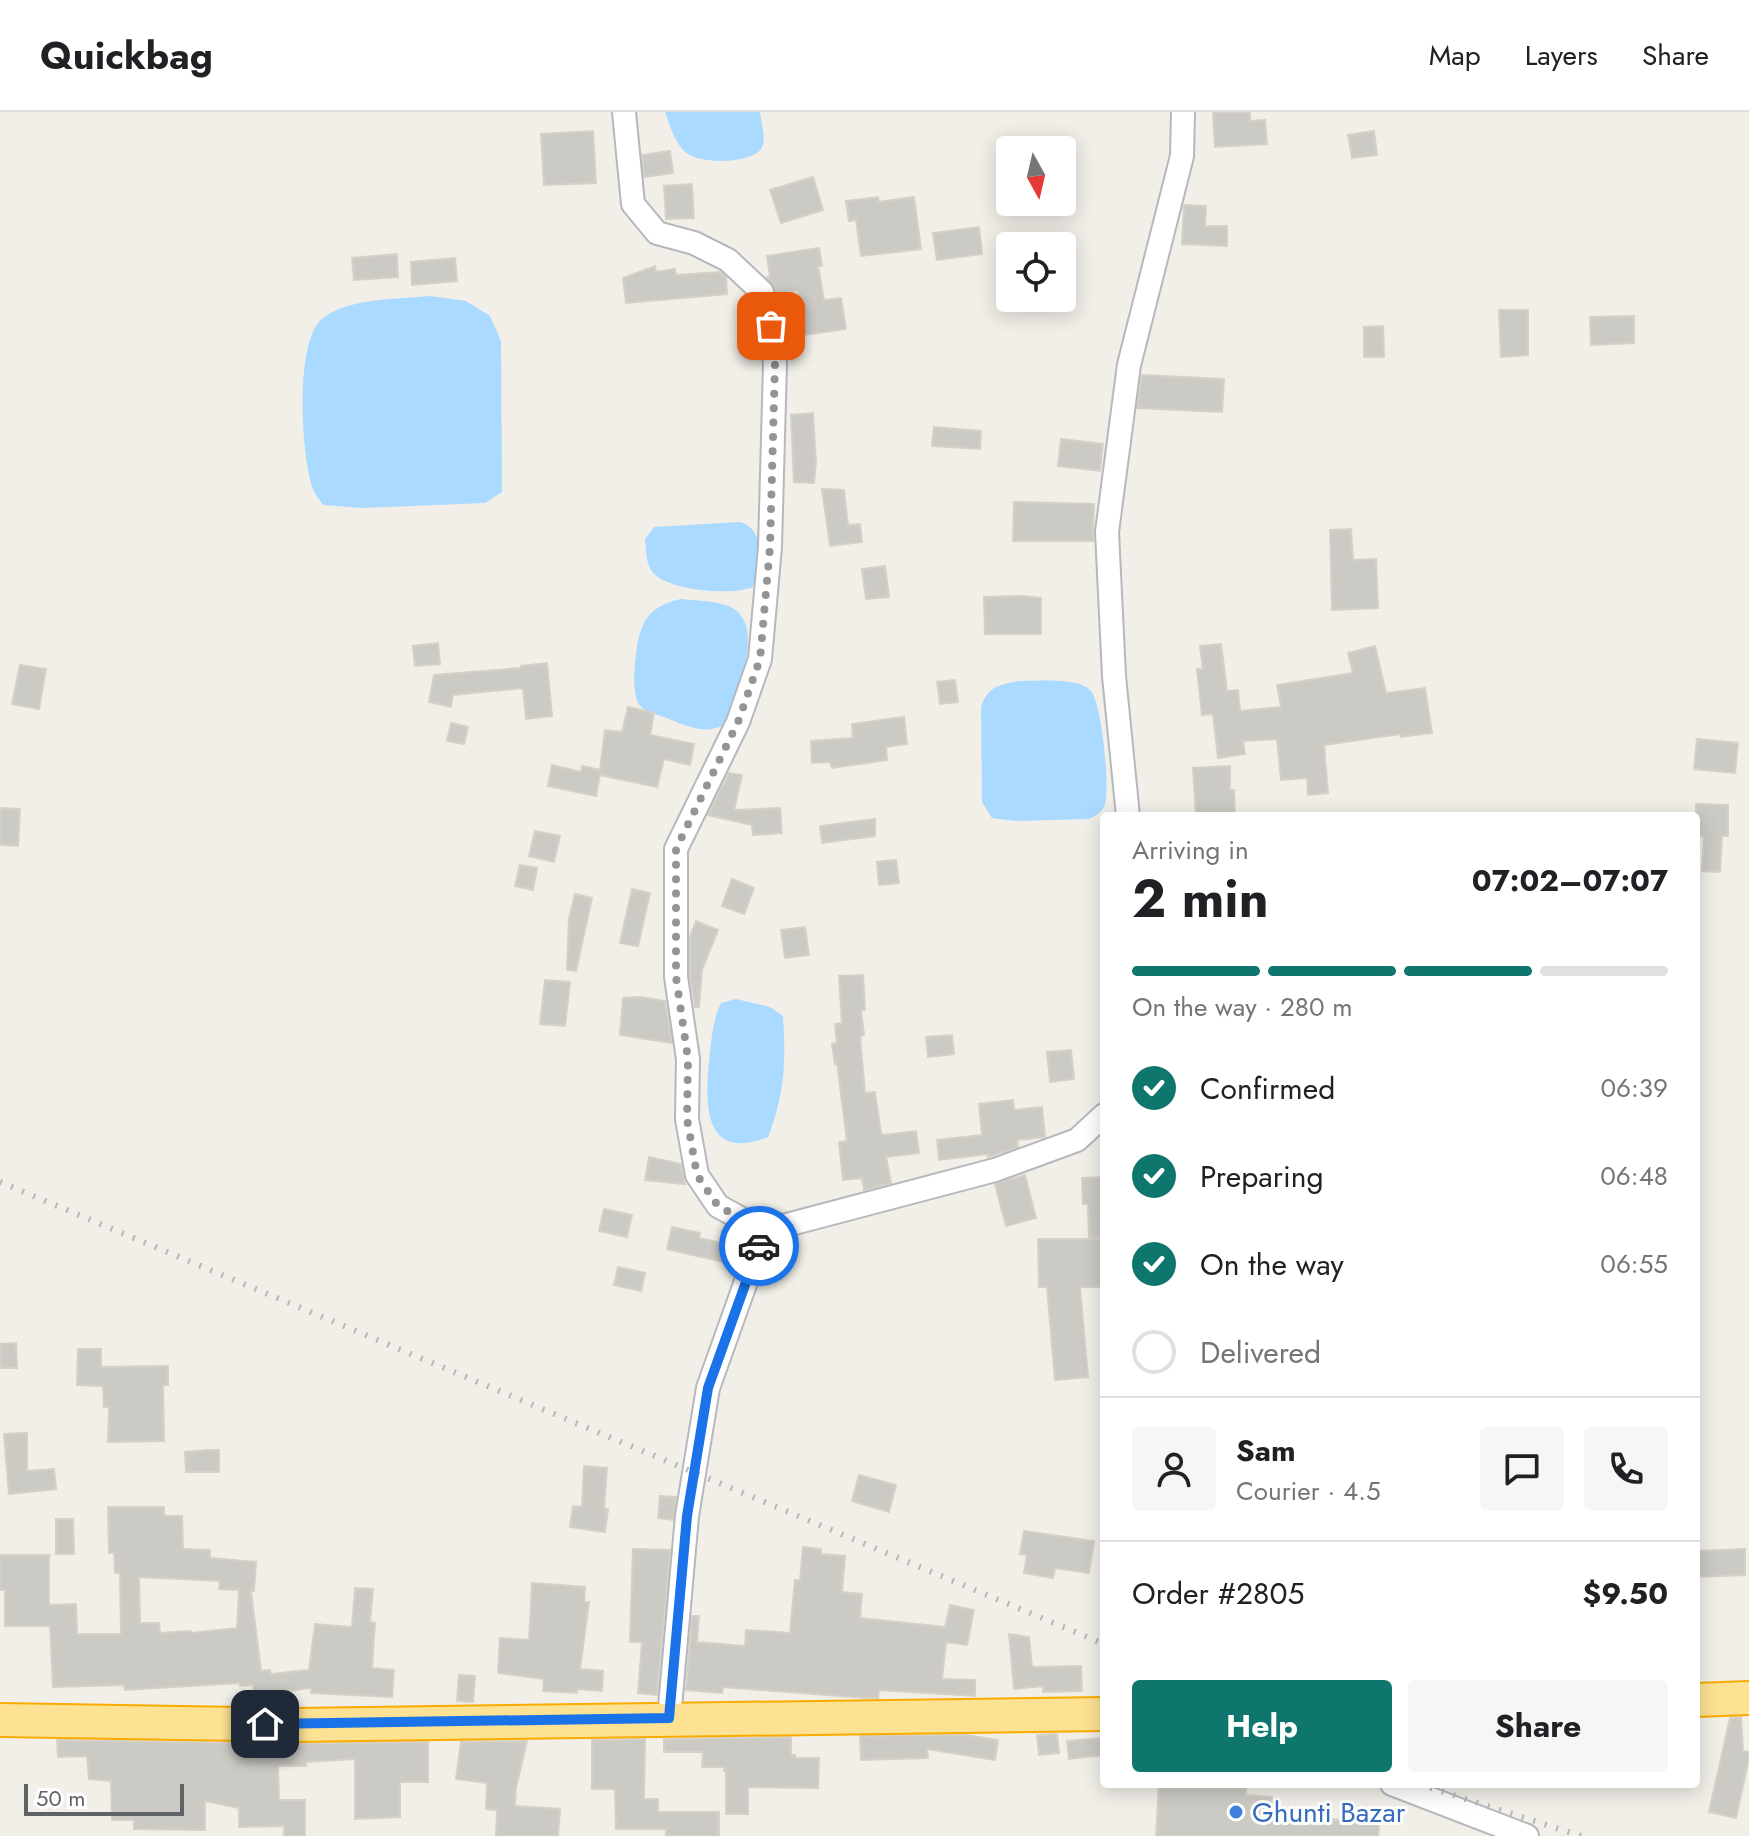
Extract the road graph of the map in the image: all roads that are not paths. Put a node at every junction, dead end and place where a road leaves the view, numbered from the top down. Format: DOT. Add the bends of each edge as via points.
graph roads {
  1 [pos="624,112"];
  2 [pos="1183,112"];
  3 [pos="1128,812"];
  4 [pos="1100,1119"];
  5 [pos="764,1231"];
  6 [pos="1749,1698"];
  7 [pos="1700,1700"];
  8 [pos="1100,1714"];
  9 [pos="669,1718"];
  10 [pos="0,1720"];
  11 [pos="1402,1788"];
  12 [pos="1527,1836"];
  1 -- 5 [label="street" via="633,204 657,233 728,260 762,292 771,326 775,364 770,547 760,659 738,722 676,849 676,977 688,1059 687,1119 697,1175 718,1206"];
  2 -- 3 [label="street" via="1182,156 1129,365 1107,532"];
  4 -- 5 [label="street" via="1077,1140 995,1170"];
  5 -- 9 [label="street" via="708,1388 687,1516"];
  6 -- 7 [label="highway"];
  8 -- 9 [label="highway"];
  9 -- 10 [label="highway" via="294,1725"];
  11 -- 12 [label="street"];
}
